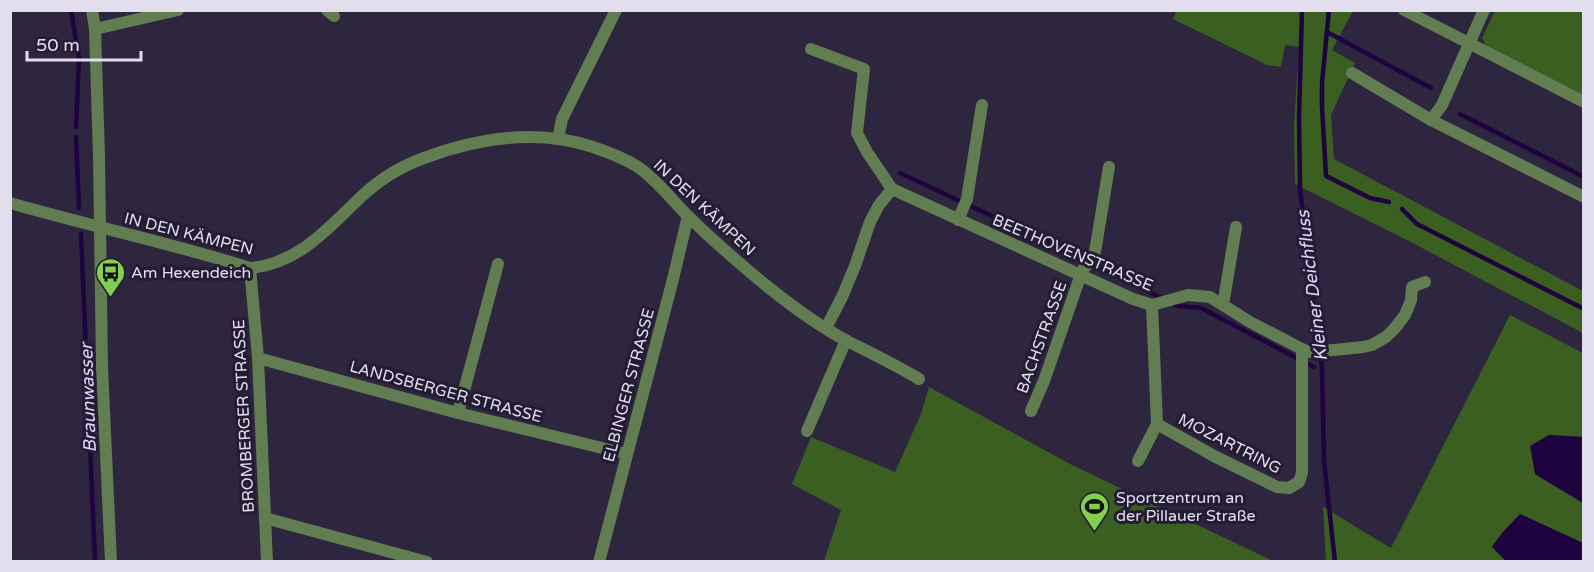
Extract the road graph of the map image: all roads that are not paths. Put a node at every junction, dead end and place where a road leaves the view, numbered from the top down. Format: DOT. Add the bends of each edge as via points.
graph roads {
  1 [pos="92,10"];
  2 [pos="178,10"];
  3 [pos="616,10"];
  4 [pos="1404,10"];
  5 [pos="1484,10"];
  6 [pos="94,28"];
  7 [pos="1469,43"];
  8 [pos="811,49"];
  9 [pos="1352,73"];
  10 [pos="1584,102"];
  11 [pos="982,105"];
  12 [pos="1431,120"];
  13 [pos="558,139"];
  14 [pos="1109,168"];
  15 [pos="892,189"];
  16 [pos="1584,197"];
  17 [pos="10,203"];
  18 [pos="963,209"];
  19 [pos="688,216"];
  20 [pos="100,227"];
  21 [pos="1236,227"];
  22 [pos="498,264"];
  23 [pos="250,268"];
  24 [pos="1081,274"];
  25 [pos="1425,282"];
  26 [pos="1155,304"];
  27 [pos="1223,305"];
  28 [pos="826,328"];
  29 [pos="846,340"];
  30 [pos="1304,356"];
  31 [pos="258,358"];
  32 [pos="920,379"];
  33 [pos="1031,411"];
  34 [pos="458,412"];
  35 [pos="1157,424"];
  36 [pos="807,431"];
  37 [pos="627,454"];
  38 [pos="1138,461"];
  39 [pos="265,518"];
  40 [pos="111,561"];
  41 [pos="267,561"];
  42 [pos="428,561"];
  43 [pos="598,561"];
  1 -- 6 [label="street"];
  2 -- 6 [label="street"];
  3 -- 13 [label="street" via="562,119"];
  4 -- 7 [label="street"];
  5 -- 7 [label="street"];
  6 -- 20 [label="street"];
  7 -- 10 [label="street"];
  7 -- 12 [label="street" via="1442,105"];
  8 -- 15 [label="street" via="864,69 857,133"];
  9 -- 12 [label="street"];
  11 -- 18 [label="street"];
  12 -- 16 [label="street"];
  13 -- 19 [label="street, IN DEN KÄMPEN" via="580,142 632,163"];
  13 -- 23 [label="street, IN DEN KÄMPEN" via="502,138 421,159 374,186 309,246 277,262"];
  14 -- 24 [label="street, BACHSTRASSE" via="1094,258"];
  15 -- 18 [label="street, BEETHOVENSTRASSE"];
  15 -- 28 [label="street" via="870,222"];
  17 -- 20 [label="street, IN DEN KÄMPEN"];
  18 -- 24 [label="street, BEETHOVENSTRASSE"];
  19 -- 28 [label="street, IN DEN KÄMPEN" via="768,287"];
  19 -- 37 [label="street, ELBINGER STRASSE"];
  20 -- 23 [label="street, IN DEN KÄMPEN"];
  20 -- 40 [label="street"];
  21 -- 27 [label="street"];
  22 -- 34 [label="street"];
  23 -- 31 [label="street, BROMBERGER STRASSE"];
  24 -- 26 [label="street, BEETHOVENSTRASSE" via="1133,299"];
  24 -- 33 [label="street, BACHSTRASSE"];
  25 -- 30 [label="street" via="1412,287 1405,315 1386,337 1372,345"];
  26 -- 27 [label="street, BEETHOVENSTRASSE" via="1188,295 1210,297"];
  26 -- 35 [label="street, MOZARTRING"];
  27 -- 30 [label="street, BEETHOVENSTRASSE"];
  28 -- 29 [label="street, IN DEN KÄMPEN"];
  29 -- 32 [label="street, IN DEN KÄMPEN"];
  29 -- 36 [label="street"];
  30 -- 35 [label="street, MOZARTRING" via="1302,473 1299,482 1289,488 1263,481"];
  31 -- 34 [label="street, LANDSBERGER STRASSE"];
  31 -- 39 [label="street, BROMBERGER STRASSE"];
  34 -- 37 [label="street, LANDSBERGER STRASSE"];
  35 -- 38 [label="street, MOZARTRING"];
  37 -- 43 [label="street, ELBINGER STRASSE"];
  39 -- 41 [label="street, BROMBERGER STRASSE"];
  39 -- 42 [label="street"];
}
